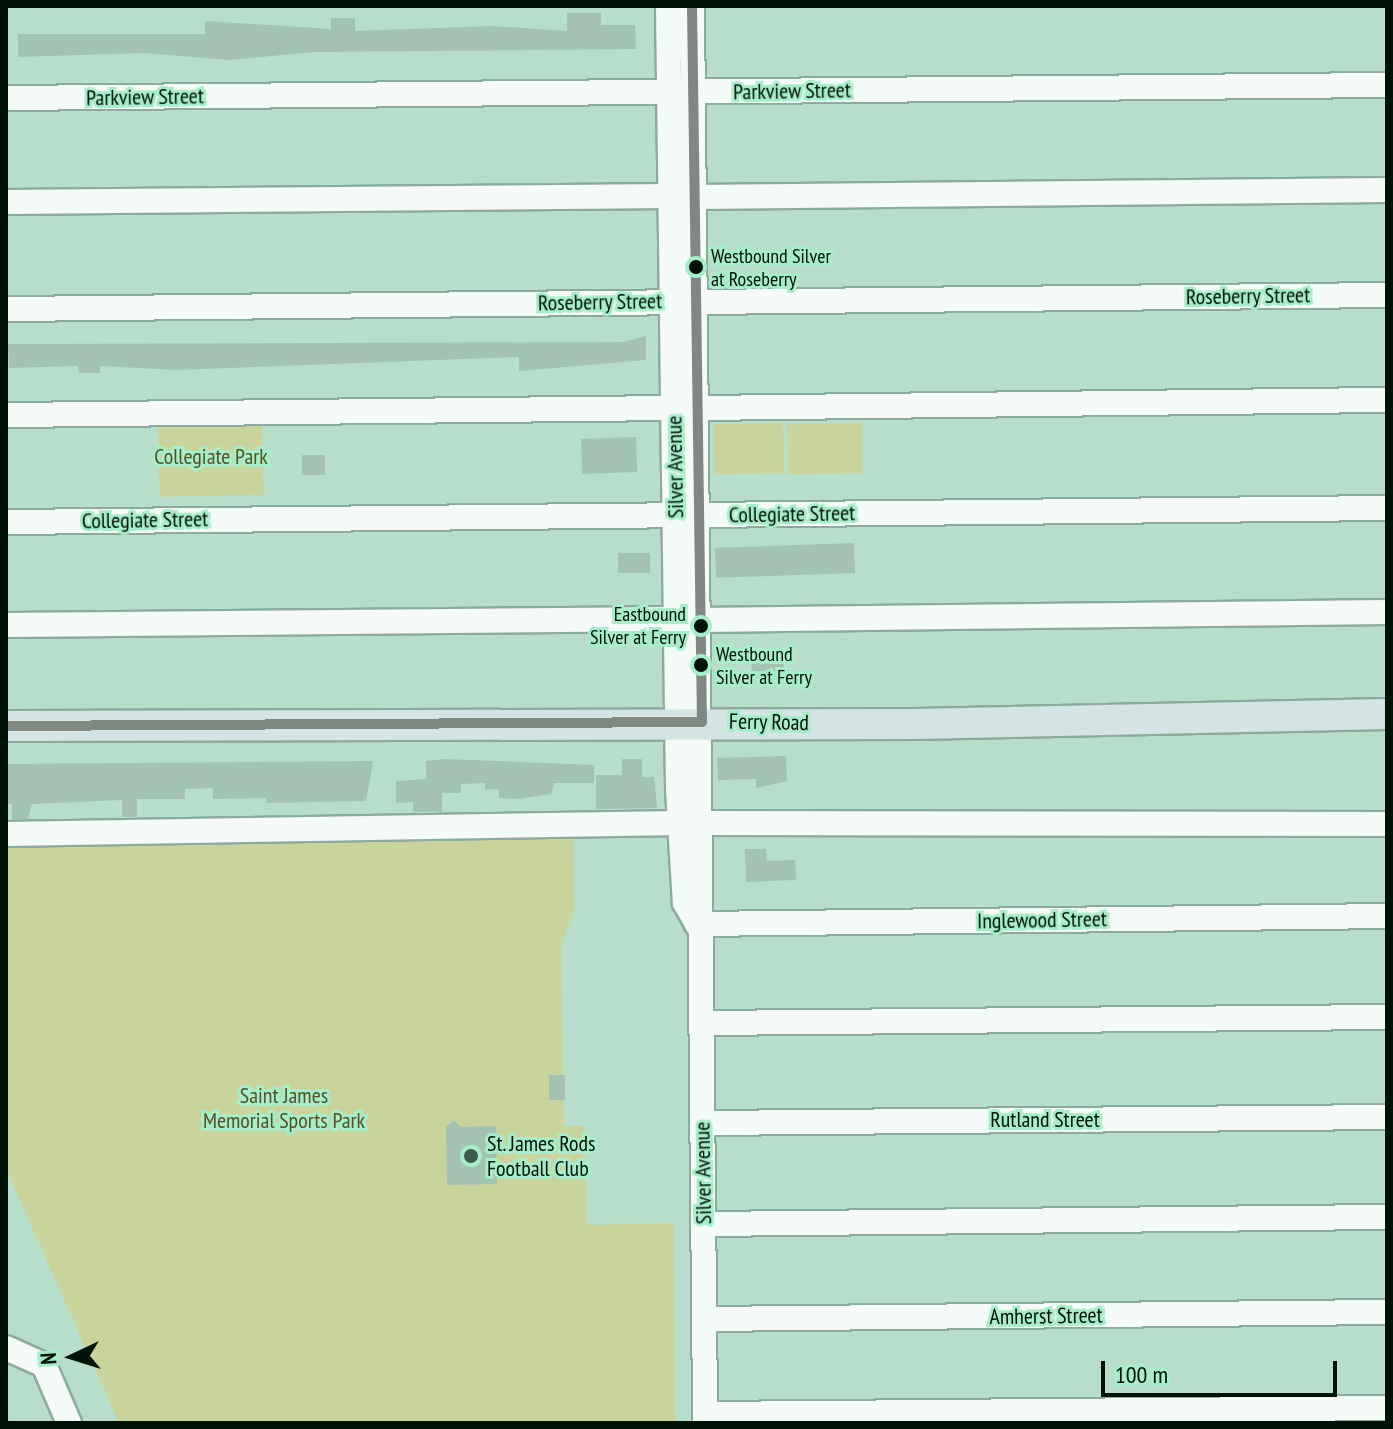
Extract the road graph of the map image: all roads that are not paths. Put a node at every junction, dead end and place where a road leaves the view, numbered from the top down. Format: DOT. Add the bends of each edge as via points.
graph roads {
  1 [pos="668,6"];
  2 [pos="692,6"];
  3 [pos="1387,85"];
  4 [pos="681,92"];
  5 [pos="6,98"];
  6 [pos="1387,190"];
  7 [pos="683,196"];
  8 [pos="6,202"];
  9 [pos="1387,295"];
  10 [pos="684,301"];
  11 [pos="6,309"];
  12 [pos="1387,400"];
  13 [pos="686,408"];
  14 [pos="6,415"];
  15 [pos="1387,508"];
  16 [pos="687,515"];
  17 [pos="6,522"];
  18 [pos="1387,612"];
  19 [pos="676,619"];
  20 [pos="700,620"];
  21 [pos="6,625"];
  22 [pos="1387,714"];
  23 [pos="689,721"];
  24 [pos="6,726"];
  25 [pos="690,823"];
  26 [pos="1387,824"];
  27 [pos="6,834"];
  28 [pos="1387,916"];
  29 [pos="697,924"];
  30 [pos="1387,1017"];
  31 [pos="701,1023"];
  32 [pos="1387,1117"];
  33 [pos="703,1123"];
  34 [pos="1387,1217"];
  35 [pos="704,1224"];
  36 [pos="1387,1312"];
  37 [pos="705,1319"];
  38 [pos="6,1348"];
  39 [pos="1387,1408"];
  40 [pos="705,1419"];
  41 [pos="69,1423"];
  1 -- 4 [label="street, Silver Avenue"];
  2 -- 4 [label="street, Silver Avenue"];
  3 -- 4 [label="street, Parkview Street"];
  4 -- 5 [label="street, Parkview Street"];
  4 -- 7 [label="street, Silver Avenue"];
  6 -- 7 [label="street"];
  7 -- 8 [label="street"];
  7 -- 10 [label="street, Silver Avenue"];
  9 -- 10 [label="street, Roseberry Street"];
  10 -- 11 [label="street, Roseberry Street"];
  10 -- 13 [label="street, Silver Avenue"];
  12 -- 13 [label="street"];
  13 -- 14 [label="street"];
  13 -- 16 [label="street, Silver Avenue"];
  15 -- 16 [label="street, Collegiate Street"];
  16 -- 17 [label="street, Collegiate Street"];
  16 -- 19 [label="street, Silver Avenue"];
  16 -- 20 [label="street, Silver Avenue"];
  18 -- 20 [label="street"];
  19 -- 21 [label="street"];
  19 -- 23 [label="street, Silver Avenue"];
  20 -- 23 [label="street, Silver Avenue"];
  22 -- 23 [label="main road, Ferry Road"];
  23 -- 24 [label="main road, Ferry Road"];
  23 -- 25 [label="street, Silver Avenue"];
  25 -- 26 [label="street"];
  25 -- 27 [label="street"];
  25 -- 29 [label="street, Silver Avenue"];
  28 -- 29 [label="street, Inglewood Street"];
  29 -- 31 [label="street, Silver Avenue"];
  30 -- 31 [label="street"];
  31 -- 33 [label="street, Silver Avenue"];
  32 -- 33 [label="street, Rutland Street"];
  33 -- 35 [label="street, Silver Avenue"];
  34 -- 35 [label="street"];
  35 -- 37 [label="street, Silver Avenue"];
  36 -- 37 [label="street, Amherst Street"];
  37 -- 40 [label="street, Silver Avenue"];
  38 -- 41 [label="street" via="44,1365"];
  39 -- 40 [label="street"];
}
